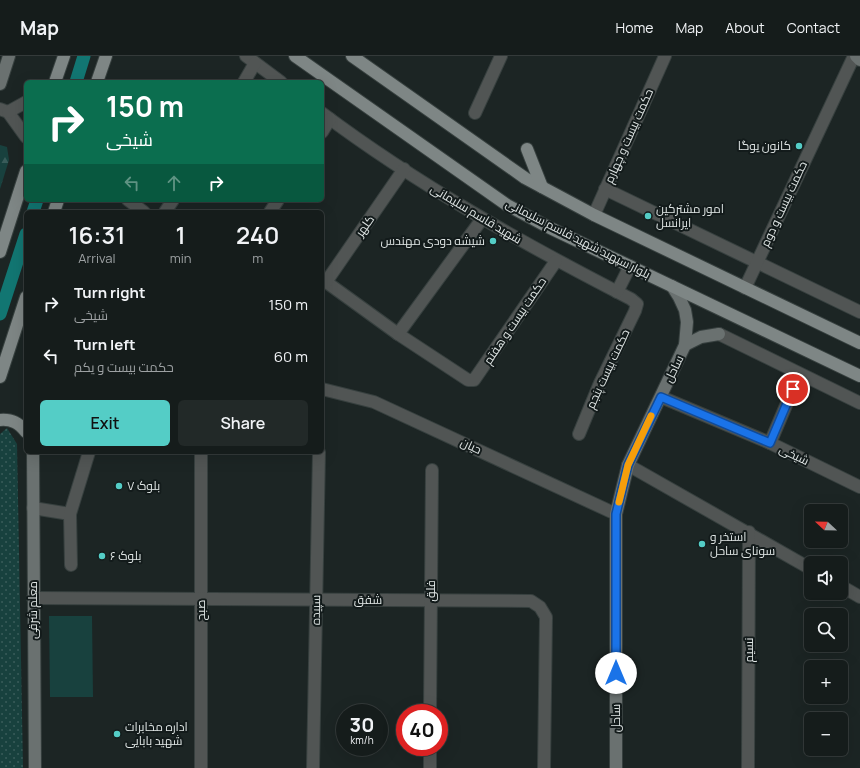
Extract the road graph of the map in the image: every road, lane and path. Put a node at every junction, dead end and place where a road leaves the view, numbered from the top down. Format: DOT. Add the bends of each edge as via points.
graph roads {
  1 [pos="9,56"];
  2 [pos="64,56"];
  3 [pos="106,56"];
  4 [pos="295,56"];
  5 [pos="352,56"];
  6 [pos="501,56"];
  7 [pos="665,56"];
  8 [pos="855,56"];
  9 [pos="251,60"];
  10 [pos="860,60"];
  11 [pos="56,80"];
  12 [pos="98,80"];
  13 [pos="245,80"];
  14 [pos="277,80"];
  15 [pos="0,84"];
  16 [pos="24,103"];
  17 [pos="4,110"];
  18 [pos="474,113"];
  19 [pos="326,116"];
  20 [pos="24,135"];
  21 [pos="527,150"];
  22 [pos="404,169"];
  23 [pos="24,177"];
  24 [pos="542,187"];
  25 [pos="605,189"];
  26 [pos="131,202"];
  27 [pos="141,210"];
  28 [pos="594,215"];
  29 [pos="482,219"];
  30 [pos="0,252"];
  31 [pos="556,261"];
  32 [pos="757,263"];
  33 [pos="630,266"];
  34 [pos="324,281"];
  35 [pos="672,286"];
  36 [pos="745,288"];
  37 [pos="617,292"];
  38 [pos="24,303"];
  39 [pos="637,304"];
  40 [pos="860,312"];
  41 [pos="398,334"];
  42 [pos="860,343"];
  43 [pos="685,346"];
  44 [pos="860,376"];
  45 [pos="0,377"];
  46 [pos="793,389"];
  47 [pos="324,390"];
  48 [pos="661,397"];
  49 [pos="860,403"];
  50 [pos="0,420"];
  51 [pos="24,429"];
  52 [pos="578,434"];
  53 [pos="770,443"];
  54 [pos="33,454"];
  55 [pos="88,454"];
  56 [pos="201,454"];
  57 [pos="319,454"];
  58 [pos="628,465"];
  59 [pos="432,470"];
  60 [pos="860,487"];
  61 [pos="33,508"];
  62 [pos="70,514"];
  63 [pos="616,514"];
  64 [pos="749,532"];
  65 [pos="804,564"];
  66 [pos="71,565"];
  67 [pos="848,590"];
  68 [pos="860,597"];
  69 [pos="32,598"];
  70 [pos="201,599"];
  71 [pos="316,600"];
  72 [pos="431,600"];
  73 [pos="430,704"];
  74 [pos="430,756"];
  75 [pos="34,768"];
  76 [pos="201,768"];
  77 [pos="313,768"];
  78 [pos="430,768"];
  79 [pos="544,768"];
  80 [pos="616,768"];
  81 [pos="748,768"];
  1 -- 15 [label="street"];
  2 -- 11 [label="main road"];
  3 -- 12 [label="main road"];
  4 -- 33 [label="main road, بلوار سپهبد شهید قاسم سلیمانی" via="507,205"];
  5 -- 24 [label="main road" via="525,178"];
  6 -- 18 [label="street"];
  7 -- 25 [label="street, حکمت بیست و چهارم"];
  8 -- 10 [label="street"];
  8 -- 32 [label="street, حکمت بیست و دوم"];
  9 -- 13 [label="street"];
  9 -- 14 [label="street"];
  16 -- 17 [label="street"];
  17 -- 20 [label="street"];
  19 -- 22 [label="street, شهید قاسم سلیمانی"];
  21 -- 24 [label="main road"];
  22 -- 29 [label="street, شهید قاسم سلیمانی"];
  22 -- 34 [label="street, کلهر"];
  23 -- 30 [label="main road"];
  24 -- 28 [label="main road"];
  25 -- 28 [label="street, حکمت بیست و چهارم"];
  25 -- 32 [label="street"];
  26 -- 27 [label="street"];
  28 -- 36 [label="main road"];
  29 -- 31 [label="street, شهید قاسم سلیمانی"];
  29 -- 41 [label="street"];
  31 -- 37 [label="street, شهید قاسم سلیمانی"];
  31 -- 41 [label="street, حکمت بیست و هفتم" via="474,380 468,380"];
  32 -- 36 [label="street, حکمت بیست و دوم"];
  32 -- 40 [label="street"];
  33 -- 35 [label="main road, بلوار سپهبد شهید قاسم سلیمانی"];
  33 -- 37 [label="street"];
  34 -- 41 [label="street"];
  35 -- 43 [label="street, ساحل" via="685,310"];
  35 -- 44 [label="main road, بلوار سپهبد شهید قاسم سلیمانی"];
  36 -- 42 [label="main road"];
  37 -- 39 [label="street, شهید قاسم سلیمانی"];
  38 -- 45 [label="main road"];
  39 -- 52 [label="street, حکمت بیست پنجم"];
  43 -- 48 [label="street, ساحل"];
  43 -- 49 [label="street, ساحل" via="701,337 719,334"];
  46 -- 53 [label="street"];
  47 -- 63 [label="street, حیان" via="374,402"];
  48 -- 53 [label="street, شیخی"];
  48 -- 58 [label="street, ساحل"];
  50 -- 51 [label="main road" via="8,419 19,423"];
  53 -- 60 [label="street, شیخی"];
  54 -- 61 [label="street, معلم شرقی"];
  55 -- 62 [label="street"];
  56 -- 70 [label="street, صبح"];
  57 -- 71 [label="street, سپیده"];
  58 -- 63 [label="street, ساحل"];
  58 -- 64 [label="street"];
  59 -- 72 [label="street, فلق"];
  61 -- 62 [label="street"];
  61 -- 69 [label="street, معلم شرقی"];
  62 -- 66 [label="street"];
  63 -- 80 [label="street, ساحل"];
  64 -- 65 [label="street"];
  64 -- 81 [label="street, نسیم"];
  67 -- 68 [label="street"];
  69 -- 70 [label="street, شفق"];
  69 -- 75 [label="street, معلم شرقی"];
  70 -- 71 [label="street, شفق"];
  70 -- 76 [label="street, صبح"];
  71 -- 72 [label="street, شفق"];
  71 -- 77 [label="street, سپیده"];
  72 -- 73 [label="street, فلق"];
  72 -- 79 [label="street, شفق" via="530,601 540,607 546,617"];
  74 -- 78 [label="street"];
}
